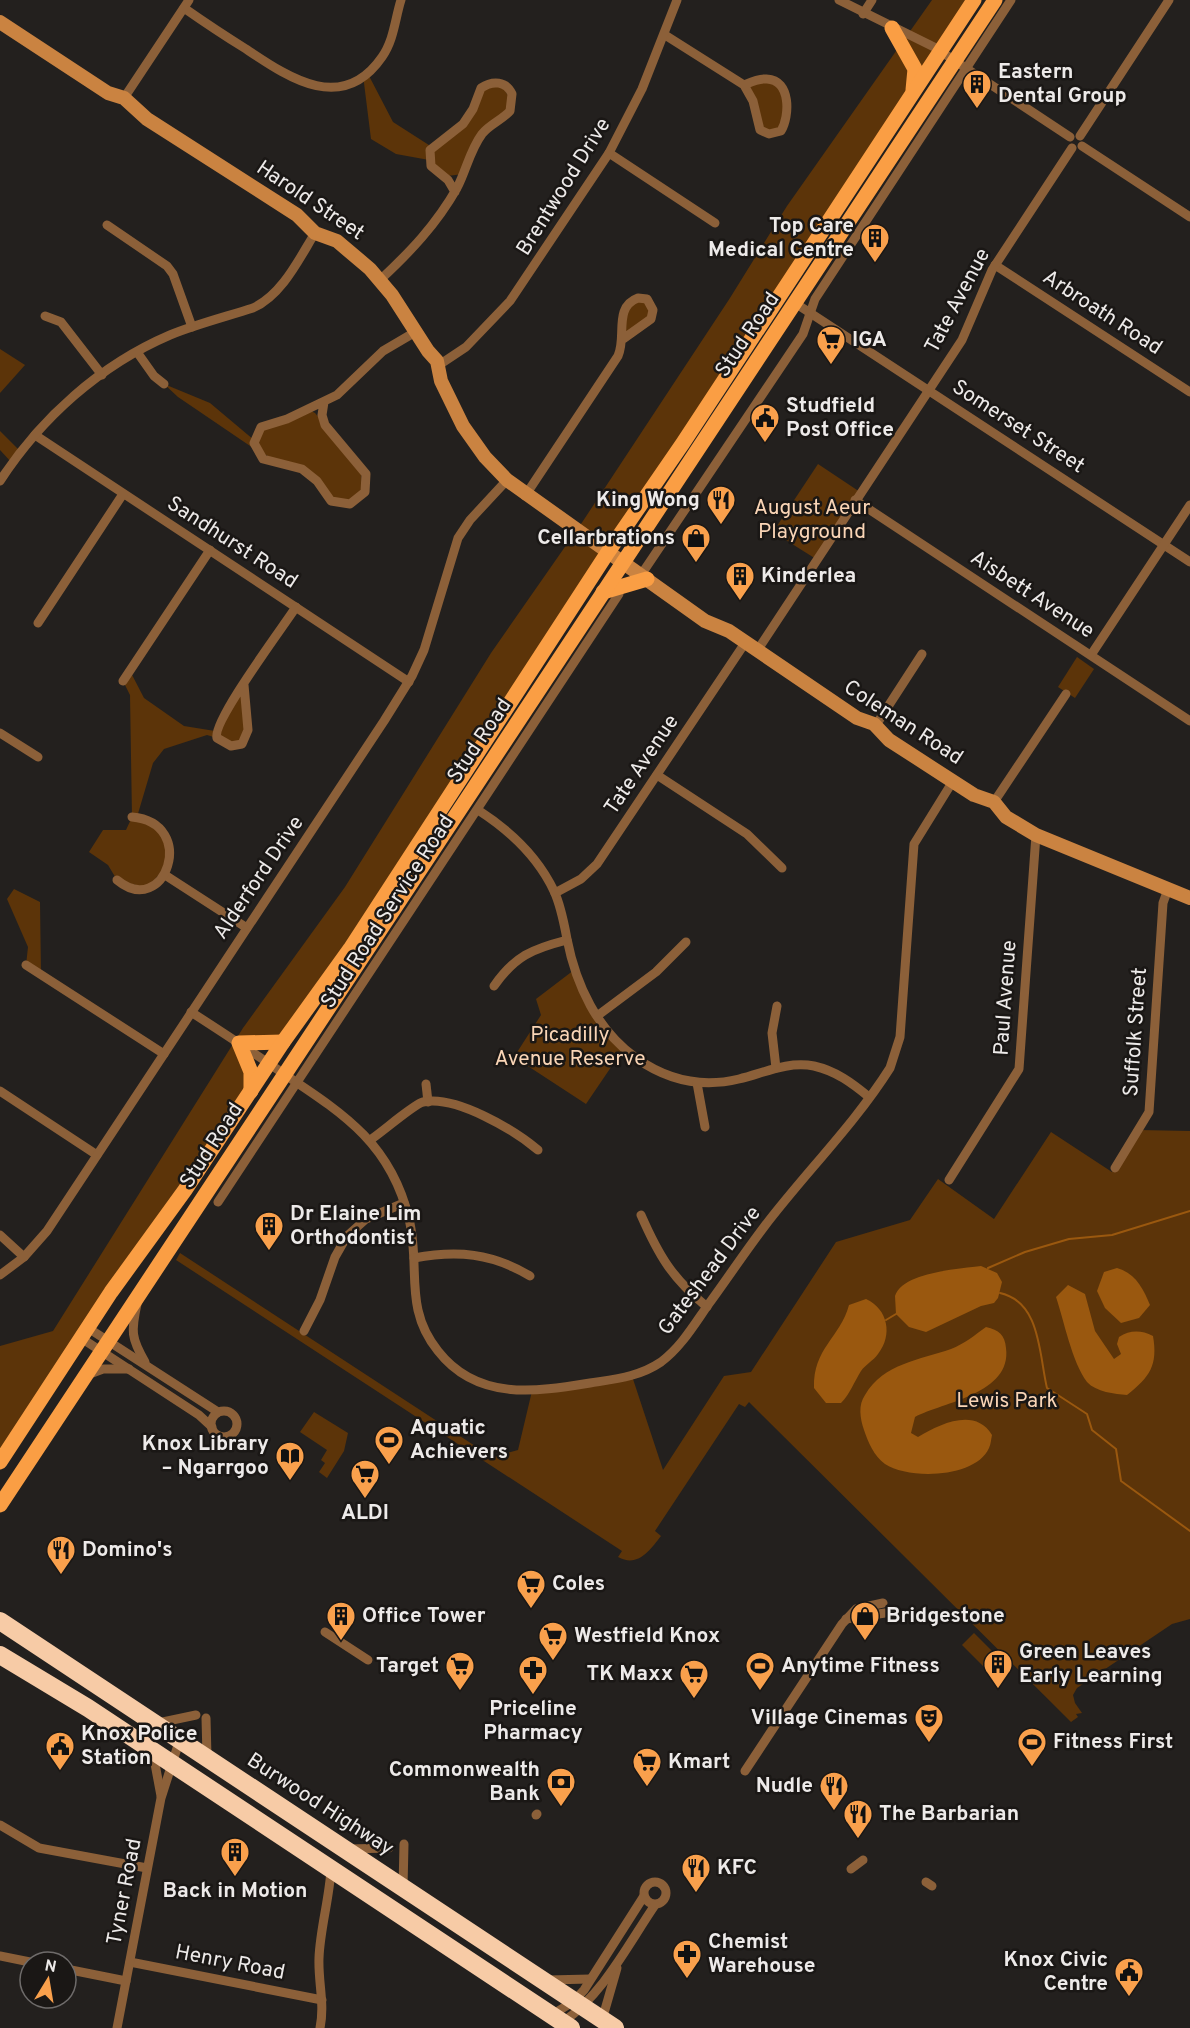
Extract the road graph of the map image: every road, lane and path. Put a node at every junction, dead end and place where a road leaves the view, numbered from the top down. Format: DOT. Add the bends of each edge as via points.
graph roads {
  1 [pos="401,0"];
  2 [pos="677,0"];
  3 [pos="839,0"];
  4 [pos="872,0"];
  5 [pos="974,0"];
  6 [pos="995,0"];
  7 [pos="1011,0"];
  8 [pos="1169,0"];
  9 [pos="187,4"];
  10 [pos="863,14"];
  11 [pos="0,22"];
  12 [pos="892,28"];
  13 [pos="665,34"];
  14 [pos="940,51"];
  15 [pos="960,65"];
  16 [pos="744,85"];
  17 [pos="912,96"];
  18 [pos="124,98"];
  19 [pos="1077,140"];
  20 [pos="609,153"];
  21 [pos="464,174"];
  22 [pos="444,176"];
  23 [pos="455,192"];
  24 [pos="1190,216"];
  25 [pos="715,223"];
  26 [pos="107,225"];
  27 [pos="315,233"];
  28 [pos="995,265"];
  29 [pos="380,280"];
  30 [pos="795,303"];
  31 [pos="810,314"];
  32 [pos="45,316"];
  33 [pos="192,327"];
  34 [pos="417,331"];
  35 [pos="623,339"];
  36 [pos="137,352"];
  37 [pos="439,365"];
  38 [pos="102,375"];
  39 [pos="164,384"];
  40 [pos="929,390"];
  41 [pos="1190,392"];
  42 [pos="324,402"];
  43 [pos="305,410"];
  44 [pos="322,419"];
  45 [pos="35,435"];
  46 [pos="507,480"];
  47 [pos="0,481"];
  48 [pos="123,494"];
  49 [pos="525,496"];
  50 [pos="855,500"];
  51 [pos="1190,505"];
  52 [pos="1164,544"];
  53 [pos="210,550"];
  54 [pos="608,552"];
  55 [pos="1190,562"];
  56 [pos="623,563"];
  57 [pos="644,577"];
  58 [pos="619,594"];
  59 [pos="602,602"];
  60 [pos="296,607"];
  61 [pos="38,623"];
  62 [pos="745,643"];
  63 [pos="757,651"];
  64 [pos="922,654"];
  65 [pos="1090,655"];
  66 [pos="123,681"];
  67 [pos="409,682"];
  68 [pos="244,685"];
  69 [pos="1066,694"];
  70 [pos="1190,721"];
  71 [pos="876,725"];
  72 [pos="0,733"];
  73 [pos="38,757"];
  74 [pos="657,775"];
  75 [pos="953,781"];
  76 [pos="994,802"];
  77 [pos="478,810"];
  78 [pos="132,817"];
  79 [pos="1036,835"];
  80 [pos="782,868"];
  81 [pos="165,875"];
  82 [pos="117,880"];
  83 [pos="1168,889"];
  84 [pos="555,893"];
  85 [pos="1190,897"];
  86 [pos="247,928"];
  87 [pos="567,940"];
  88 [pos="686,942"];
  89 [pos="26,965"];
  90 [pos="494,986"];
  91 [pos="777,1006"];
  92 [pos="191,1012"];
  93 [pos="597,1016"];
  94 [pos="283,1042"];
  95 [pos="239,1043"];
  96 [pos="164,1054"];
  97 [pos="269,1064"];
  98 [pos="776,1068"];
  99 [pos="291,1078"];
  100 [pos="697,1083"];
  101 [pos="426,1084"];
  102 [pos="0,1091"];
  103 [pos="251,1091"];
  104 [pos="869,1097"];
  105 [pos="428,1102"];
  106 [pos="705,1127"];
  107 [pos="370,1140"];
  108 [pos="538,1150"];
  109 [pos="97,1155"];
  110 [pos="1115,1168"];
  111 [pos="950,1180"];
  112 [pos="218,1202"];
  113 [pos="404,1203"];
  114 [pos="641,1215"];
  115 [pos="0,1235"];
  116 [pos="24,1257"];
  117 [pos="414,1258"];
  118 [pos="0,1275"];
  119 [pos="530,1276"];
  120 [pos="139,1293"];
  121 [pos="706,1307"];
  122 [pos="304,1331"];
  123 [pos="85,1333"];
  124 [pos="105,1345"];
  125 [pos="146,1365"];
  126 [pos="129,1369"];
  127 [pos="84,1377"];
  128 [pos="218,1412"];
  129 [pos="212,1427"];
  130 [pos="0,1462"];
  131 [pos="0,1505"];
  132 [pos="883,1603"];
  133 [pos="885,1613"];
  134 [pos="846,1619"];
  135 [pos="0,1621"];
  136 [pos="325,1632"];
  137 [pos="0,1655"];
  138 [pos="368,1660"];
  139 [pos="196,1715"];
  140 [pos="206,1718"];
  141 [pos="155,1723"];
  142 [pos="184,1743"];
  143 [pos="152,1751"];
  144 [pos="207,1757"];
  145 [pos="173,1764"];
  146 [pos="745,1771"];
  147 [pos="161,1798"];
  148 [pos="0,1825"];
  149 [pos="404,1844"];
  150 [pos="389,1848"];
  151 [pos="347,1849"];
  152 [pos="863,1860"];
  153 [pos="147,1868"];
  154 [pos="332,1869"];
  155 [pos="851,1869"];
  156 [pos="376,1883"];
  157 [pos="403,1888"];
  158 [pos="644,1896"];
  159 [pos="655,1905"];
  160 [pos="0,1956"];
  161 [pos="621,1957"];
  162 [pos="18,1960"];
  163 [pos="130,1962"];
  164 [pos="78,1971"];
  165 [pos="590,1979"];
  166 [pos="543,1980"];
  167 [pos="126,1981"];
  168 [pos="322,2000"];
  169 [pos="579,2005"];
  170 [pos="562,2022"];
  171 [pos="608,2024"];
  172 [pos="117,2028"];
  173 [pos="320,2028"];
  1 -- 9 [label="street" via="390,41 376,64 347,84 324,87 305,85 285,75"];
  2 -- 13 [label="street, Brentwood Drive"];
  3 -- 10 [label="street"];
  4 -- 10 [label="street"];
  5 -- 14 [label="main road, Stud Road"];
  6 -- 15 [label="main road, Stud Road"];
  7 -- 15 [label="street, Stud Road"];
  8 -- 19 [label="street"];
  9 -- 18 [label="street"];
  10 -- 12 [label="street"];
  11 -- 18 [label="street, Harold Street" via="108,93"];
  12 -- 14 [label="street"];
  12 -- 17 [label="main road" via="915,69"];
  13 -- 16 [label="street"];
  13 -- 20 [label="street, Brentwood Drive"];
  14 -- 15 [label="street"];
  14 -- 17 [label="main road, Stud Road"];
  15 -- 19 [label="street"];
  15 -- 30 [label="main road, Stud Road"];
  15 -- 31 [label="street, Stud Road" via="815,299"];
  16 -- 16 [label="street" via="765,78 777,83 788,107 781,131 769,134 760,130 753,101"];
  17 -- 54 [label="main road, Stud Road"];
  18 -- 27 [label="street, Harold Street" via="147,119 297,215"];
  19 -- 24 [label="street"];
  19 -- 28 [label="street, Tate Avenue" via="1078,149 1072,148"];
  20 -- 25 [label="street"];
  20 -- 37 [label="street, Brentwood Drive" via="510,301 466,347"];
  21 -- 22 [label="street"];
  21 -- 22 [label="street" via="482,133 510,111 512,94 504,85 495,82 481,88 468,118 432,147 430,164"];
  21 -- 23 [label="street"];
  22 -- 23 [label="street"];
  23 -- 29 [label="street" via="422,240"];
  26 -- 33 [label="street" via="167,266"];
  27 -- 29 [label="street, Harold Street" via="337,241"];
  27 -- 33 [label="street" via="277,290 264,302"];
  28 -- 40 [label="street, Tate Avenue" via="962,340"];
  28 -- 41 [label="street, Arbroath Road"];
  29 -- 34 [label="street, Harold Street"];
  30 -- 31 [label="street, Somerset Street"];
  30 -- 56 [label="main road, Stud Road"];
  31 -- 40 [label="street, Somerset Street"];
  31 -- 57 [label="street, Stud Road" via="802,334"];
  32 -- 38 [label="street" via="61,322"];
  33 -- 36 [label="street"];
  34 -- 37 [label="street, Harold Street"];
  34 -- 42 [label="street" via="383,351 346,388"];
  35 -- 35 [label="street" via="621,322 625,309 634,299 647,299 654,309 651,320"];
  35 -- 49 [label="street" via="618,356"];
  36 -- 38 [label="street"];
  36 -- 39 [label="street"];
  37 -- 46 [label="street, Harold Street" via="441,381 463,426"];
  38 -- 45 [label="street" via="72,397"];
  40 -- 50 [label="street, Tate Avenue"];
  40 -- 52 [label="street, Somerset Street"];
  42 -- 43 [label="street"];
  42 -- 44 [label="street"];
  43 -- 44 [label="street"];
  43 -- 44 [label="street" via="261,427 254,440 256,450 267,461 306,471 331,501 353,503 365,492 366,474"];
  45 -- 47 [label="street"];
  45 -- 48 [label="street, Sandhurst Road"];
  46 -- 49 [label="street, Harold Street"];
  46 -- 67 [label="street, Alderford Drive" via="458,538 430,632"];
  48 -- 53 [label="street, Sandhurst Road"];
  48 -- 61 [label="street"];
  49 -- 54 [label="street, Harold Street"];
  50 -- 63 [label="street, Tate Avenue"];
  50 -- 65 [label="street, Aisbett Avenue"];
  51 -- 52 [label="street"];
  52 -- 55 [label="street, Somerset Street"];
  52 -- 65 [label="street"];
  53 -- 60 [label="street, Sandhurst Road"];
  53 -- 66 [label="street"];
  54 -- 56 [label="street, Coleman Road"];
  54 -- 94 [label="main road, Stud Road" via="381,902"];
  56 -- 57 [label="street, Coleman Road"];
  56 -- 59 [label="main road, Stud Road"];
  57 -- 59 [label="main road"];
  57 -- 62 [label="street, Coleman Road" via="705,621"];
  58 -- 59 [label="street, Stud Road Service Road"];
  59 -- 77 [label="street, Stud Road Service Road"];
  59 -- 99 [label="main road, Stud Road"];
  60 -- 67 [label="street, Sandhurst Road"];
  60 -- 68 [label="street"];
  62 -- 63 [label="street, Coleman Road"];
  62 -- 74 [label="street, Tate Avenue"];
  63 -- 71 [label="street, Coleman Road" via="860,720"];
  64 -- 71 [label="street"];
  65 -- 70 [label="street, Aisbett Avenue"];
  67 -- 86 [label="street, Alderford Drive"];
  68 -- 68 [label="street" via="247,735 242,744 231,746 219,741 216,731"];
  69 -- 76 [label="street"];
  71 -- 75 [label="street, Coleman Road" via="889,740"];
  72 -- 73 [label="street"];
  74 -- 80 [label="street" via="747,834"];
  74 -- 84 [label="street, Tate Avenue" via="597,864 581,879"];
  75 -- 76 [label="street, Coleman Road"];
  75 -- 104 [label="street, Gateshead Drive" via="914,844 900,1037 890,1068"];
  76 -- 79 [label="street, Coleman Road" via="1006,817"];
  77 -- 84 [label="street" via="519,842"];
  77 -- 99 [label="street, Stud Road Service Road"];
  78 -- 81 [label="street" via="147,820 164,833 170,851"];
  79 -- 83 [label="street, Coleman Road"];
  79 -- 111 [label="street, Paul Avenue" via="1019,1069"];
  81 -- 82 [label="street" via="153,885 137,890"];
  81 -- 86 [label="street"];
  83 -- 85 [label="street, Coleman Road"];
  83 -- 110 [label="street, Suffolk Street" via="1163,903 1149,1112"];
  84 -- 87 [label="street"];
  86 -- 92 [label="street, Alderford Drive"];
  87 -- 90 [label="street" via="519,957"];
  87 -- 93 [label="street" via="578,982"];
  88 -- 93 [label="street" via="656,972"];
  89 -- 96 [label="street"];
  91 -- 98 [label="street" via="772,1033"];
  92 -- 95 [label="street, Gateshead Drive"];
  92 -- 96 [label="street, Alderford Drive"];
  93 -- 100 [label="street" via="618,1043 645,1064 669,1076"];
  94 -- 95 [label="main road"];
  94 -- 97 [label="main road, Stud Road"];
  95 -- 97 [label="street, Gateshead Drive"];
  95 -- 103 [label="main road" via="251,1072"];
  96 -- 109 [label="street, Alderford Drive"];
  97 -- 99 [label="street, Gateshead Drive"];
  97 -- 103 [label="main road, Stud Road"];
  98 -- 100 [label="street" via="727,1081"];
  98 -- 104 [label="street" via="823,1068"];
  99 -- 107 [label="street, Gateshead Drive" via="340,1111"];
  99 -- 112 [label="street, Stud Road Service Road"];
  99 -- 120 [label="main road, Stud Road"];
  100 -- 106 [label="street"];
  101 -- 105 [label="street"];
  102 -- 109 [label="street"];
  103 -- 123 [label="main road, Stud Road"];
  104 -- 121 [label="street, Gateshead Drive"];
  105 -- 107 [label="street" via="417,1105"];
  105 -- 108 [label="street" via="487,1117"];
  107 -- 113 [label="street, Gateshead Drive" via="393,1174"];
  109 -- 116 [label="street, Alderford Drive" via="47,1231"];
  113 -- 117 [label="street, Gateshead Drive"];
  113 -- 122 [label="street" via="366,1219 347,1236"];
  114 -- 121 [label="street" via="667,1268"];
  115 -- 116 [label="street"];
  116 -- 118 [label="street, Alderford Drive"];
  117 -- 119 [label="street" via="472,1254 501,1260"];
  117 -- 121 [label="street, Gateshead Drive" via="416,1306 422,1327 434,1346 467,1377 511,1391 613,1380 645,1371 676,1349"];
  120 -- 124 [label="main road, Stud Road"];
  120 -- 125 [label="street" via="131,1330"];
  123 -- 124 [label="street"];
  123 -- 130 [label="main road, Stud Road"];
  124 -- 125 [label="street"];
  124 -- 126 [label="street"];
  124 -- 127 [label="main road, Stud Road"];
  125 -- 128 [label="street"];
  126 -- 127 [label="street" via="103,1369"];
  126 -- 129 [label="street"];
  127 -- 131 [label="main road, Stud Road"];
  128 -- 129 [label="street"];
  128 -- 129 [label="street" via="233,1415 235,1429 223,1436"];
  132 -- 134 [label="street" via="856,1609"];
  133 -- 134 [label="street"];
  134 -- 146 [label="street"];
  135 -- 141 [label="highway, Burwood Highway"];
  136 -- 138 [label="street"];
  137 -- 143 [label="highway, Burwood Highway"];
  139 -- 141 [label="street"];
  140 -- 144 [label="street"];
  141 -- 142 [label="highway, Burwood Highway"];
  142 -- 144 [label="highway, Burwood Highway"];
  142 -- 145 [label="street, Tyner Road"];
  143 -- 145 [label="highway, Burwood Highway"];
  143 -- 147 [label="street"];
  144 -- 151 [label="highway, Burwood Highway"];
  145 -- 147 [label="street, Tyner Road"];
  145 -- 154 [label="highway, Burwood Highway"];
  147 -- 153 [label="street, Tyner Road"];
  148 -- 153 [label="street" via="35,1846"];
  149 -- 157 [label="street"];
  150 -- 151 [label="street"];
  151 -- 156 [label="highway, Burwood Highway"];
  152 -- 155 [label="street"];
  153 -- 163 [label="street, Tyner Road"];
  154 -- 156 [label="highway, Burwood Highway"];
  154 -- 168 [label="street" via="319,1956"];
  156 -- 157 [label="highway, Burwood Highway"];
  156 -- 170 [label="highway, Burwood Highway"];
  157 -- 166 [label="highway, Burwood Highway"];
  158 -- 159 [label="street"];
  158 -- 159 [label="street" via="651,1882 663,1885 666,1898"];
  158 -- 165 [label="street"];
  159 -- 161 [label="street"];
  160 -- 162 [label="street"];
  161 -- 169 [label="street"];
  161 -- 171 [label="street"];
  163 -- 167 [label="street, Tyner Road"];
  163 -- 168 [label="street, Henry Road"];
  164 -- 167 [label="street"];
  165 -- 166 [label="street"];
  165 -- 169 [label="street"];
  166 -- 169 [label="highway, Burwood Highway"];
  167 -- 172 [label="street, Tyner Road"];
  168 -- 173 [label="street"];
  169 -- 170 [label="street"];
  169 -- 171 [label="highway, Burwood Highway"];
}
